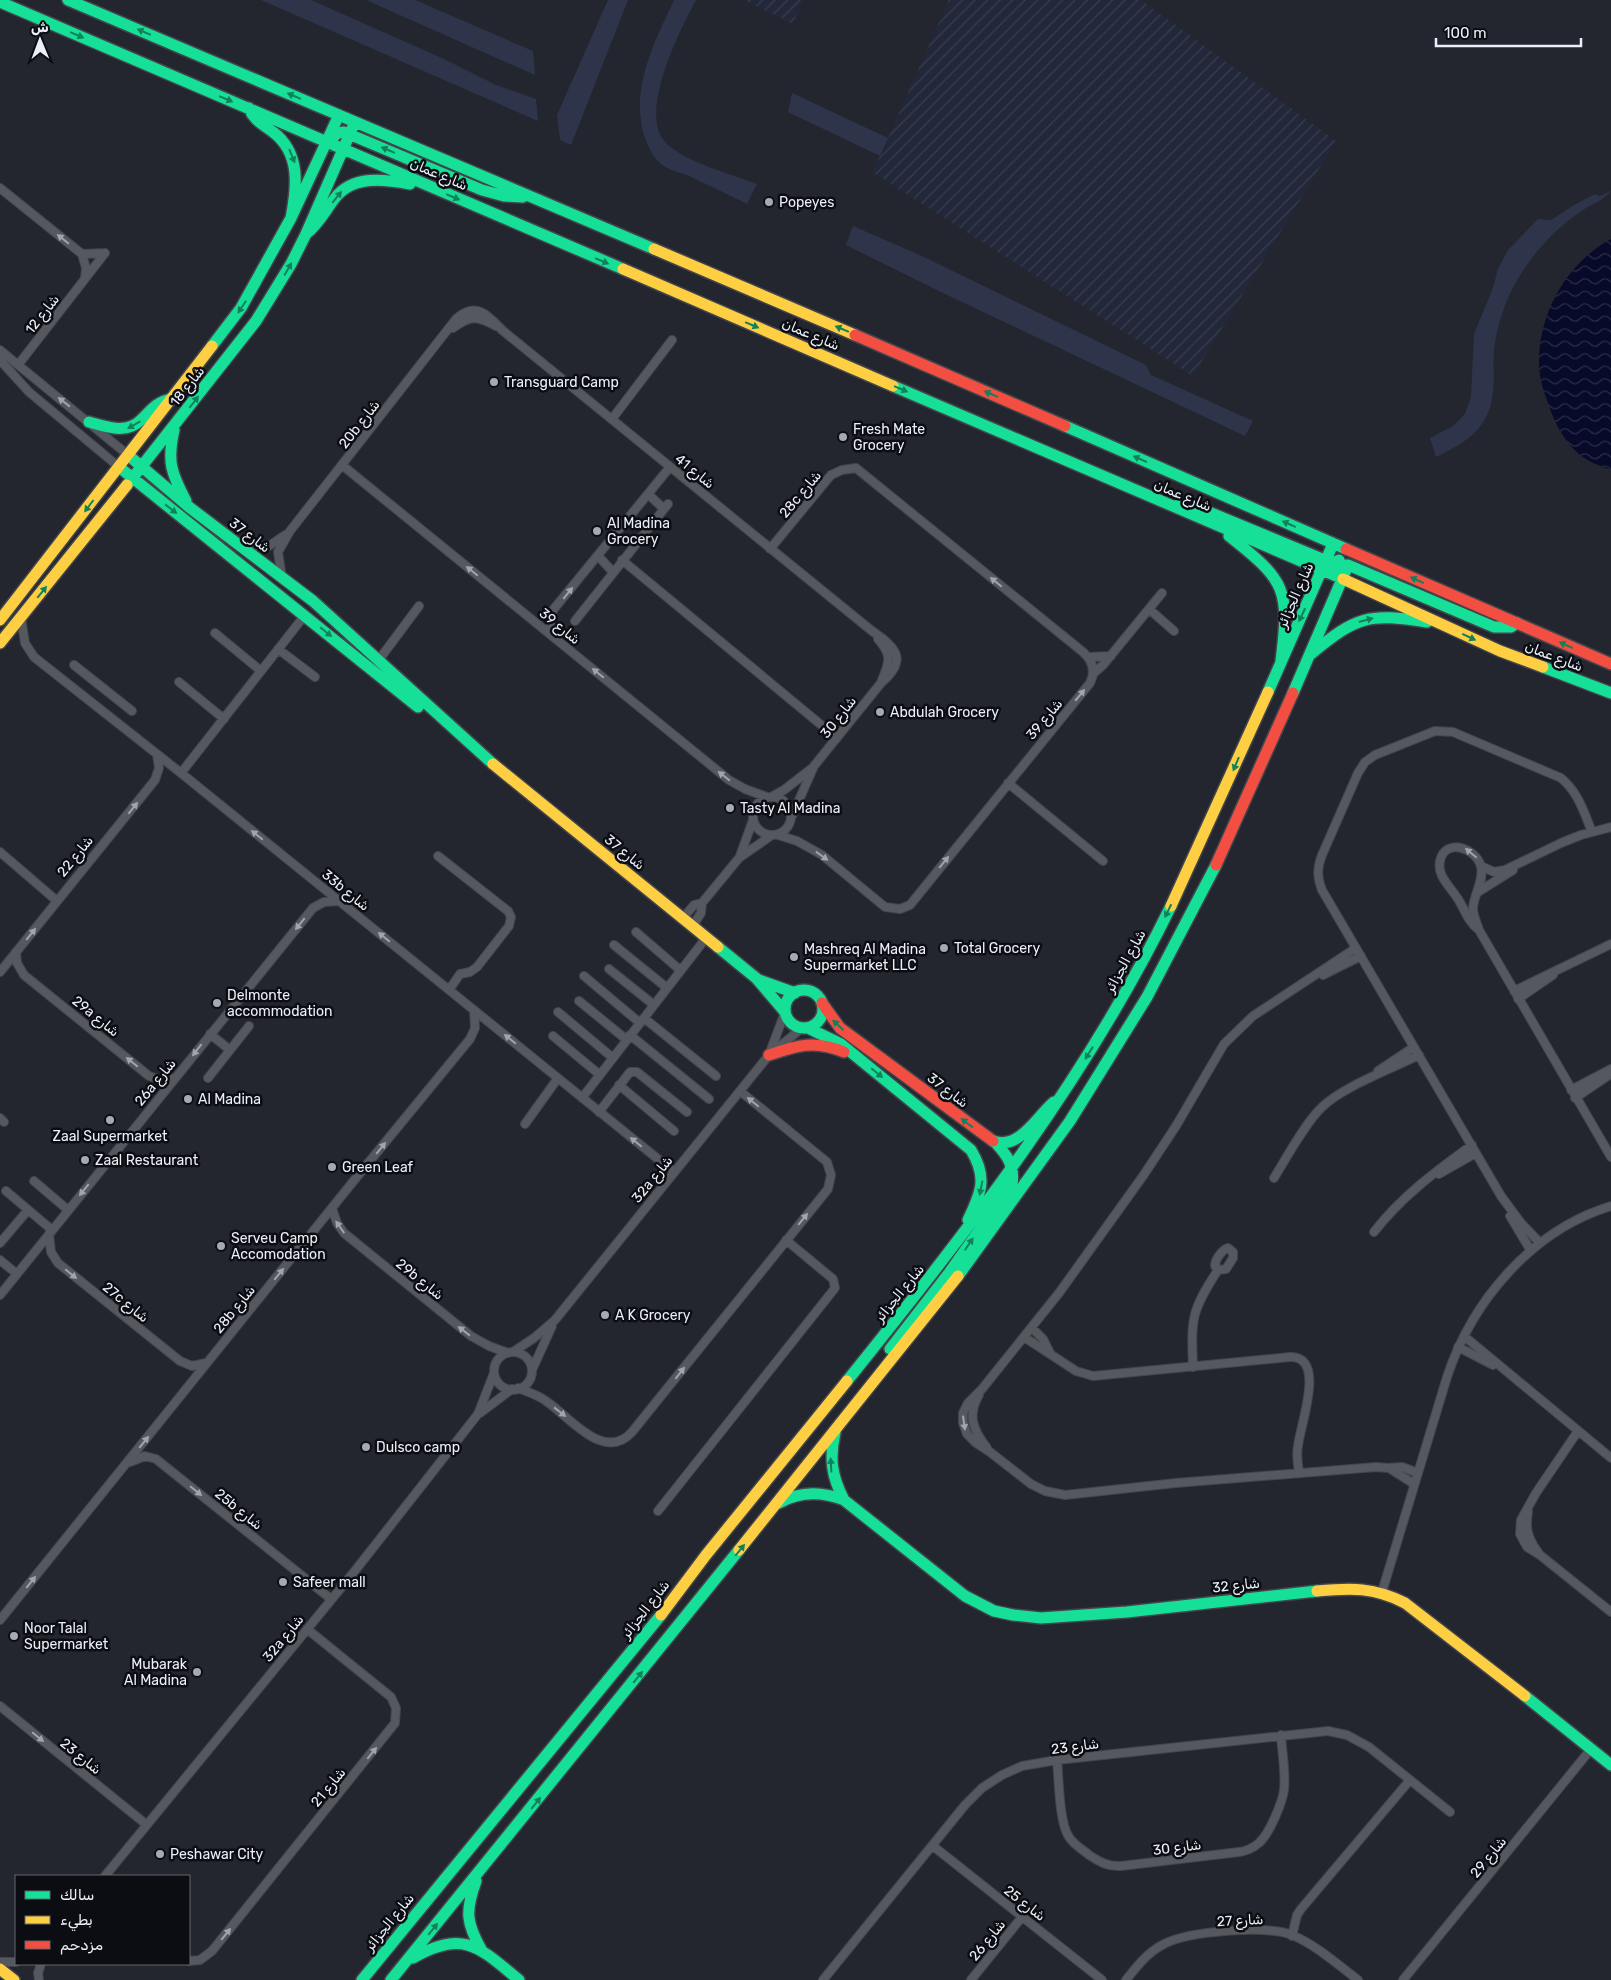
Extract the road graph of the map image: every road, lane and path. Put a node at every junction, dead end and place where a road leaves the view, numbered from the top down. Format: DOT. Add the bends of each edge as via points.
graph roads {
  1 [pos="68,0"];
  2 [pos="0,2"];
  3 [pos="249,108"];
  4 [pos="339,115"];
  5 [pos="356,122"];
  6 [pos="350,134"];
  7 [pos="327,143"];
  8 [pos="344,150"];
  9 [pos="425,184"];
  10 [pos="0,188"];
  11 [pos="533,198"];
  12 [pos="291,218"];
  13 [pos="306,234"];
  14 [pos="82,254"];
  15 [pos="86,278"];
  16 [pos="447,332"];
  17 [pos="672,340"];
  18 [pos="0,350"];
  19 [pos="0,360"];
  20 [pos="18,365"];
  21 [pos="172,399"];
  22 [pos="612,420"];
  23 [pos="90,422"];
  24 [pos="175,426"];
  25 [pos="128,455"];
  26 [pos="342,465"];
  27 [pos="118,467"];
  28 [pos="142,467"];
  29 [pos="670,467"];
  30 [pos="132,479"];
  31 [pos="648,494"];
  32 [pos="1171,506"];
  33 [pos="189,507"];
  34 [pos="1216,525"];
  35 [pos="290,531"];
  36 [pos="1334,544"];
  37 [pos="239,546"];
  38 [pos="770,549"];
  39 [pos="1350,551"];
  40 [pos="598,556"];
  41 [pos="622,560"];
  42 [pos="1348,565"];
  43 [pos="1325,566"];
  44 [pos="613,572"];
  45 [pos="282,578"];
  46 [pos="1342,579"];
  47 [pos="1162,593"];
  48 [pos="419,606"];
  49 [pos="1149,609"];
  50 [pos="304,615"];
  51 [pos="21,618"];
  52 [pos="0,620"];
  53 [pos="575,621"];
  54 [pos="1517,623"];
  55 [pos="1440,624"];
  56 [pos="872,631"];
  57 [pos="1174,631"];
  58 [pos="215,633"];
  59 [pos="552,636"];
  60 [pos="0,643"];
  61 [pos="278,649"];
  62 [pos="1311,654"];
  63 [pos="1111,656"];
  64 [pos="1089,657"];
  65 [pos="378,661"];
  66 [pos="1281,661"];
  67 [pos="1611,664"];
  68 [pos="74,665"];
  69 [pos="261,671"];
  70 [pos="1093,674"];
  71 [pos="315,677"];
  72 [pos="179,682"];
  73 [pos="103,689"];
  74 [pos="1611,693"];
  75 [pos="93,702"];
  76 [pos="132,712"];
  77 [pos="224,719"];
  78 [pos="837,738"];
  79 [pos="474,750"];
  80 [pos="157,754"];
  81 [pos="814,766"];
  82 [pos="181,773"];
  83 [pos="1008,783"];
  84 [pos="770,797"];
  85 [pos="792,816"];
  86 [pos="753,820"];
  87 [pos="1611,827"];
  88 [pos="1592,832"];
  89 [pos="775,835"];
  90 [pos="0,852"];
  91 [pos="438,856"];
  92 [pos="739,858"];
  93 [pos="1103,861"];
  94 [pos="1481,866"];
  95 [pos="1515,866"];
  96 [pos="1478,892"];
  97 [pos="57,901"];
  98 [pos="339,901"];
  99 [pos="702,903"];
  100 [pos="683,918"];
  101 [pos="692,926"];
  102 [pos="1479,930"];
  103 [pos="636,932"];
  104 [pos="706,938"];
  105 [pos="614,944"];
  106 [pos="1611,944"];
  107 [pos="1356,948"];
  108 [pos="16,952"];
  109 [pos="1361,956"];
  110 [pos="1564,966"];
  111 [pos="610,969"];
  112 [pos="680,970"];
  113 [pos="0,972"];
  114 [pos="584,976"];
  115 [pos="756,978"];
  116 [pos="1310,980"];
  117 [pos="667,988"];
  118 [pos="449,990"];
  119 [pos="1514,991"];
  120 [pos="795,993"];
  121 [pos="1518,999"];
  122 [pos="579,1001"];
  123 [pos="822,1003"];
  124 [pos="654,1005"];
  125 [pos="474,1010"];
  126 [pos="558,1012"];
  127 [pos="785,1012"];
  128 [pos="642,1020"];
  129 [pos="249,1026"];
  130 [pos="805,1028"];
  131 [pos="210,1034"];
  132 [pos="553,1036"];
  133 [pos="629,1038"];
  134 [pos="1414,1047"];
  135 [pos="230,1050"];
  136 [pos="769,1055"];
  137 [pos="1419,1055"];
  138 [pos="613,1058"];
  139 [pos="863,1061"];
  140 [pos="1611,1071"];
  141 [pos="600,1075"];
  142 [pos="716,1076"];
  143 [pos="175,1078"];
  144 [pos="208,1078"];
  145 [pos="558,1078"];
  146 [pos="1367,1080"];
  147 [pos="619,1086"];
  148 [pos="1571,1090"];
  149 [pos="740,1091"];
  150 [pos="1062,1097"];
  151 [pos="582,1098"];
  152 [pos="1575,1098"];
  153 [pos="708,1100"];
  154 [pos="599,1112"];
  155 [pos="687,1112"];
  156 [pos="525,1124"];
  157 [pos="674,1131"];
  158 [pos="995,1142"];
  159 [pos="1472,1145"];
  160 [pos="1476,1153"];
  161 [pos="1609,1154"];
  162 [pos="1611,1164"];
  163 [pos="1014,1168"];
  164 [pos="674,1172"];
  165 [pos="1274,1178"];
  166 [pos="1426,1180"];
  167 [pos="34,1181"];
  168 [pos="6,1191"];
  169 [pos="1501,1196"];
  170 [pos="1611,1206"];
  171 [pos="332,1208"];
  172 [pos="28,1210"];
  173 [pos="68,1210"];
  174 [pos="50,1232"];
  175 [pos="1374,1232"];
  176 [pos="786,1240"];
  177 [pos="0,1243"];
  178 [pos="957,1243"];
  179 [pos="1540,1243"];
  180 [pos="1531,1251"];
  181 [pos="0,1260"];
  182 [pos="1218,1270"];
  183 [pos="17,1274"];
  184 [pos="0,1295"];
  185 [pos="555,1320"];
  186 [pos="1032,1328"];
  187 [pos="1464,1336"];
  188 [pos="1024,1337"];
  189 [pos="1458,1347"];
  190 [pos="510,1352"];
  191 [pos="1050,1353"];
  192 [pos="208,1362"];
  193 [pos="1193,1367"];
  194 [pos="1506,1372"];
  195 [pos="494,1373"];
  196 [pos="531,1373"];
  197 [pos="515,1389"];
  198 [pos="861,1397"];
  199 [pos="478,1414"];
  200 [pos="836,1428"];
  201 [pos="1578,1431"];
  202 [pos="1611,1458"];
  203 [pos="126,1464"];
  204 [pos="1388,1468"];
  205 [pos="1418,1472"];
  206 [pos="1299,1474"];
  207 [pos="1414,1484"];
  208 [pos="844,1500"];
  209 [pos="776,1505"];
  210 [pos="658,1512"];
  211 [pos="1382,1592"];
  212 [pos="331,1600"];
  213 [pos="1611,1612"];
  214 [pos="0,1620"];
  215 [pos="307,1629"];
  216 [pos="0,1706"];
  217 [pos="1281,1735"];
  218 [pos="1591,1749"];
  219 [pos="1057,1760"];
  220 [pos="1611,1765"];
  221 [pos="1410,1780"];
  222 [pos="1450,1812"];
  223 [pos="147,1825"];
  224 [pos="933,1846"];
  225 [pos="479,1873"];
  226 [pos="106,1875"];
  227 [pos="1022,1917"];
  228 [pos="1292,1936"];
  229 [pos="482,1951"];
  230 [pos="0,1962"];
  231 [pos="15,1962"];
  232 [pos="190,1962"];
  233 [pos="404,1964"];
  234 [pos="41,1965"];
  235 [pos="0,1969"];
  236 [pos="14,1980"];
  237 [pos="38,1980"];
  238 [pos="362,1980"];
  239 [pos="391,1980"];
  240 [pos="519,1980"];
  241 [pos="823,1980"];
  242 [pos="971,1980"];
  243 [pos="1102,1980"];
  244 [pos="1126,1980"];
  245 [pos="1358,1980"];
  246 [pos="1403,1980"];
  4 -- 1 [label="main road, شارع عمان, one-way"];
  2 -- 3 [label="main road, شارع عمان, one-way"];
  3 -- 7 [label="main road, شارع عمان"];
  3 -- 12 [label="main road, one-way" via="256,121 278,136 292,155 298,176"];
  4 -- 5 [label="main road, شارع عمان"];
  4 -- 7 [label="main road, شارع 18"];
  5 -- 6 [label="main road, شارع 18"];
  5 -- 11 [label="main road, شارع عمان"];
  6 -- 7 [label="main road" via="338,133"];
  6 -- 8 [label="main road, شارع 18"];
  11 -- 6 [label="main road, one-way" via="504,196 482,190"];
  7 -- 8 [label="main road, شارع عمان"];
  7 -- 12 [label="main road, شارع 18"];
  8 -- 9 [label="main road, شارع عمان"];
  8 -- 13 [label="main road, شارع 18"];
  13 -- 9 [label="main road, one-way" via="325,216 337,196 354,184 383,179"];
  9 -- 32 [label="main road, شارع عمان, one-way"];
  14 -- 10 [label="street, one-way"];
  36 -- 11 [label="main road, شارع عمان, one-way"];
  12 -- 21 [label="main road, شارع 18, one-way" via="241,308"];
  24 -- 13 [label="main road, شارع 18, one-way" via="244,339"];
  14 -- 15 [label="street"];
  14 -- 15 [label="street, شارع 12" via="105,253"];
  15 -- 20 [label="street, شارع 12"];
  16 -- 22 [label="street, شارع 41" via="465,320 482,319 502,330"];
  16 -- 26 [label="street, 20b شارع"];
  17 -- 22 [label="street"];
  18 -- 20 [label="street, شارع 37"];
  19 -- 27 [label="street, شارع 37" via="29,392"];
  23 -- 20 [label="street, شارع 37, one-way"];
  21 -- 23 [label="main road, one-way" via="159,402 141,422 129,429 110,429"];
  21 -- 25 [label="main road, شارع 18"];
  22 -- 29 [label="street, شارع 41"];
  23 -- 25 [label="street, شارع 37"];
  24 -- 28 [label="main road, شارع 18"];
  24 -- 33 [label="main road" via="169,448 169,465"];
  25 -- 27 [label="main road, شارع 18"];
  25 -- 28 [label="main road, شارع 37"];
  26 -- 35 [label="street, 20b شارع"];
  59 -- 26 [label="street, شارع 39, one-way"];
  27 -- 30 [label="main road, شارع 37"];
  27 -- 52 [label="main road, شارع 18, one-way"];
  28 -- 30 [label="main road, شارع 18"];
  28 -- 33 [label="main road, شارع 37"];
  29 -- 31 [label="street"];
  29 -- 38 [label="street, شارع 41"];
  30 -- 50 [label="main road, شارع 37, one-way"];
  51 -- 30 [label="main road, شارع 18, one-way"];
  31 -- 40 [label="street"];
  31 -- 41 [label="street" via="666,507"];
  32 -- 34 [label="main road, شارع عمان"];
  32 -- 43 [label="main road" via="1199,508"];
  33 -- 37 [label="main road, شارع 37"];
  34 -- 43 [label="main road, شارع عمان"];
  34 -- 66 [label="main road" via="1264,564 1281,588 1286,613"];
  35 -- 37 [label="street, 20b شارع" via="269,546"];
  35 -- 45 [label="street, 20b شارع" via="278,552"];
  36 -- 39 [label="main road, شارع عمان"];
  36 -- 43 [label="main road, شارع الجزائر"];
  37 -- 45 [label="main road, شارع 37"];
  38 -- 56 [label="street, شارع 41"];
  64 -- 38 [label="street, 28c شارع, one-way" via="856,468 831,475"];
  39 -- 42 [label="main road"];
  39 -- 43 [label="main road" via="1341,560"];
  54 -- 39 [label="main road, شارع عمان, one-way"];
  40 -- 44 [label="street"];
  59 -- 40 [label="street, one-way" via="550,621 553,610"];
  41 -- 44 [label="street"];
  41 -- 78 [label="street"];
  42 -- 43 [label="main road"];
  42 -- 46 [label="main road"];
  42 -- 54 [label="main road" via="1494,627 1511,627"];
  43 -- 46 [label="main road, شارع عمان"];
  43 -- 66 [label="main road, شارع الجزائر, one-way"];
  44 -- 53 [label="street"];
  45 -- 65 [label="main road, شارع 37" via="313,601"];
  46 -- 55 [label="main road, شارع عمان"];
  46 -- 62 [label="main road"];
  47 -- 49 [label="street, شارع 39"];
  48 -- 65 [label="street"];
  49 -- 57 [label="street"];
  49 -- 63 [label="street, شارع 39"];
  50 -- 61 [label="street"];
  50 -- 79 [label="main road, شارع 37, one-way"];
  51 -- 60 [label="main road, شارع 18"];
  51 -- 75 [label="street, 33b شارع" via="30,653"];
  67 -- 54 [label="main road, شارع عمان, one-way"];
  62 -- 55 [label="main road, one-way" via="1344,628 1364,620 1385,617"];
  55 -- 74 [label="main road, شارع عمان, one-way" via="1500,651"];
  56 -- 78 [label="street, شارع 30" via="884,646 888,666 880,683"];
  58 -- 69 [label="street"];
  84 -- 59 [label="street, شارع 39, one-way" via="744,789 729,780"];
  61 -- 69 [label="street"];
  61 -- 71 [label="street"];
  62 -- 198 [label="main road" via="1213,871 1125,1034 1045,1158 958,1276"];
  63 -- 64 [label="street"];
  63 -- 70 [label="street, شارع 39"];
  64 -- 70 [label="street"];
  65 -- 79 [label="main road, شارع 37"];
  66 -- 150 [label="main road, شارع الجزائر, one-way" via="1208,830 1160,929"];
  68 -- 73 [label="street"];
  69 -- 77 [label="street"];
  83 -- 70 [label="street, شارع 39, one-way" via="1090,683"];
  72 -- 77 [label="street"];
  73 -- 75 [label="street"];
  73 -- 76 [label="street"];
  75 -- 80 [label="street, 33b شارع"];
  77 -- 82 [label="street"];
  78 -- 81 [label="street, شارع 30"];
  79 -- 100 [label="main road, شارع 37"];
  80 -- 82 [label="street, 33b شارع"];
  97 -- 80 [label="street, شارع 22, one-way" via="155,780 159,768"];
  81 -- 84 [label="street, شارع 30"];
  81 -- 85 [label="street, شارع 30"];
  98 -- 82 [label="street, 33b شارع, one-way"];
  89 -- 83 [label="street, شارع 39, one-way" via="797,841 822,855 886,907 900,909 910,905"];
  83 -- 93 [label="street"];
  84 -- 85 [label="street" via="784,800"];
  84 -- 86 [label="street" via="757,803"];
  85 -- 89 [label="street" via="788,827"];
  86 -- 89 [label="street" via="762,833"];
  86 -- 92 [label="street"];
  87 -- 88 [label="street"];
  88 -- 95 [label="street" via="1561,842"];
  88 -- 107 [label="street" via="1576,794 1561,778 1453,732 1435,731 1375,755 1358,773 1318,869 1322,890"];
  89 -- 92 [label="street"];
  90 -- 97 [label="street"];
  91 -- 118 [label="street" via="508,911 511,917 509,926 477,967 460,974"];
  92 -- 99 [label="street"];
  94 -- 95 [label="street" via="1494,872"];
  94 -- 96 [label="street"];
  94 -- 102 [label="street, one-way" via="1474,854 1463,847 1447,850 1440,861 1442,875 1469,920"];
  95 -- 96 [label="street" via="1510,873"];
  96 -- 102 [label="street" via="1473,912"];
  108 -- 97 [label="street, شارع 22, one-way"];
  118 -- 98 [label="street, 33b شارع, one-way"];
  98 -- 131 [label="street, 26a شارع, one-way" via="324,902 313,908"];
  99 -- 100 [label="street" via="694,906"];
  99 -- 101 [label="street" via="701,913"];
  100 -- 101 [label="main road, شارع 37"];
  101 -- 104 [label="main road, شارع 37"];
  102 -- 119 [label="street"];
  103 -- 112 [label="street"];
  104 -- 112 [label="street"];
  104 -- 115 [label="main road, شارع 37"];
  105 -- 117 [label="street"];
  106 -- 110 [label="street"];
  107 -- 109 [label="street"];
  107 -- 116 [label="street"];
  108 -- 113 [label="street, شارع 22"];
  143 -- 108 [label="street, 29a شارع, one-way" via="161,1080 149,1076 24,975 17,963"];
  109 -- 116 [label="street"];
  109 -- 134 [label="street"];
  110 -- 119 [label="street"];
  110 -- 121 [label="street"];
  111 -- 124 [label="street"];
  112 -- 117 [label="street"];
  114 -- 128 [label="street"];
  115 -- 120 [label="main road, شارع 37"];
  115 -- 127 [label="main road, شارع 37"];
  116 -- 186 [label="street" via="1253,1016 1224,1044 1143,1176"];
  117 -- 124 [label="street"];
  118 -- 125 [label="street, 33b شارع"];
  119 -- 121 [label="street"];
  120 -- 123 [label="main road" via="811,992"];
  120 -- 127 [label="main road" via="787,1000"];
  121 -- 148 [label="street"];
  122 -- 133 [label="street"];
  123 -- 130 [label="main road" via="820,1019"];
  158 -- 123 [label="main road, شارع 37, one-way" via="840,1028"];
  124 -- 128 [label="street"];
  145 -- 125 [label="street, 33b شارع, one-way"];
  171 -- 125 [label="street, 28b شارع, one-way" via="470,1039 475,1028"];
  126 -- 138 [label="street"];
  127 -- 130 [label="main road" via="788,1021"];
  127 -- 136 [label="street, 32a شارع"];
  128 -- 133 [label="street"];
  128 -- 142 [label="street"];
  129 -- 135 [label="street"];
  130 -- 136 [label="street, 32a شارع"];
  130 -- 139 [label="main road" via="834,1039"];
  131 -- 135 [label="street"];
  131 -- 143 [label="street, 26a شارع, one-way"];
  132 -- 141 [label="street"];
  133 -- 138 [label="street"];
  133 -- 153 [label="street"];
  134 -- 137 [label="street"];
  134 -- 146 [label="street"];
  135 -- 144 [label="street"];
  136 -- 139 [label="main road" via="801,1044 819,1044"];
  136 -- 149 [label="street, 32a شارع"];
  137 -- 146 [label="street"];
  137 -- 159 [label="street"];
  138 -- 141 [label="street"];
  139 -- 178 [label="main road, one-way" via="966,1144 976,1157 982,1188"];
  140 -- 148 [label="street"];
  140 -- 152 [label="street"];
  141 -- 151 [label="street"];
  143 -- 173 [label="street, 26a شارع, one-way"];
  145 -- 151 [label="street, 33b شارع"];
  145 -- 156 [label="street"];
  146 -- 165 [label="street" via="1329,1101 1317,1112"];
  147 -- 154 [label="street"];
  147 -- 155 [label="street" via="630,1072 635,1071"];
  147 -- 157 [label="street"];
  148 -- 152 [label="street"];
  149 -- 164 [label="street, 32a شارع"];
  176 -- 149 [label="street, one-way" via="828,1188 831,1170 827,1162"];
  150 -- 158 [label="main road" via="1041,1113 1018,1139 1003,1144"];
  150 -- 163 [label="main road, شارع الجزائر"];
  151 -- 154 [label="street, 33b شارع"];
  152 -- 161 [label="street"];
  164 -- 154 [label="street, 33b شارع, one-way"];
  158 -- 163 [label="main road, شارع 37"];
  159 -- 160 [label="street"];
  159 -- 166 [label="street"];
  160 -- 166 [label="street"];
  160 -- 169 [label="street"];
  161 -- 162 [label="street"];
  163 -- 178 [label="main road, شارع الجزائر"];
  198 -- 163 [label="main road, one-way" via="867,1377 949,1273 1012,1184"];
  164 -- 185 [label="street, 32a شارع"];
  166 -- 175 [label="street" via="1401,1200"];
  167 -- 173 [label="street"];
  168 -- 172 [label="street"];
  169 -- 179 [label="street"];
  169 -- 180 [label="street"];
  170 -- 179 [label="street" via="1577,1220"];
  190 -- 171 [label="street, 29b شارع, one-way" via="471,1336 344,1233"];
  192 -- 171 [label="street, 28b شارع, one-way"];
  172 -- 174 [label="street"];
  172 -- 177 [label="street"];
  173 -- 174 [label="street, 26a شارع"];
  174 -- 183 [label="street, 26a شارع"];
  174 -- 192 [label="street, 27c شارع, one-way" via="51,1252 58,1263 180,1361 192,1366"];
  197 -- 176 [label="street, one-way" via="546,1400 598,1440 611,1444 623,1440"];
  176 -- 210 [label="street" via="834,1279 835,1288"];
  178 -- 238 [label="main road, شارع الجزائر" via="649,1630"];
  179 -- 180 [label="street"];
  180 -- 187 [label="street" via="1492,1291"];
  181 -- 183 [label="street"];
  182 -- 193 [label="street" via="1202,1293 1194,1314"];
  183 -- 184 [label="street, 26a شارع"];
  185 -- 190 [label="street, 32a شارع"];
  185 -- 196 [label="street, 32a شارع"];
  186 -- 188 [label="street"];
  186 -- 191 [label="street"];
  187 -- 189 [label="street"];
  187 -- 194 [label="street"];
  188 -- 191 [label="street"];
  188 -- 206 [label="street" via="982,1389 972,1410 972,1424 990,1452 1045,1491 1065,1495"];
  189 -- 194 [label="street"];
  189 -- 205 [label="street"];
  190 -- 195 [label="street" via="499,1358"];
  190 -- 196 [label="street" via="527,1358"];
  191 -- 193 [label="street" via="1076,1372 1093,1376"];
  203 -- 192 [label="street, 28b شارع, one-way"];
  193 -- 206 [label="street" via="1290,1357 1304,1361 1310,1378 1298,1446"];
  194 -- 201 [label="street"];
  195 -- 197 [label="street" via="498,1383"];
  195 -- 199 [label="street, 32a شارع"];
  196 -- 197 [label="street" via="527,1383"];
  197 -- 199 [label="street, 32a شارع"];
  198 -- 200 [label="main road"];
  199 -- 212 [label="street, 32a شارع"];
  208 -- 200 [label="main road, شارع 32, one-way" via="830,1466"];
  200 -- 209 [label="main road"];
  201 -- 202 [label="street"];
  201 -- 213 [label="street" via="1542,1481 1521,1520 1520,1534 1524,1544"];
  203 -- 212 [label="street, 25b شارع, one-way" via="142,1457 156,1459"];
  214 -- 203 [label="street, 28b شارع, one-way"];
  204 -- 205 [label="street" via="1402,1467"];
  204 -- 206 [label="street"];
  204 -- 207 [label="street"];
  205 -- 207 [label="street"];
  207 -- 211 [label="street"];
  208 -- 209 [label="main road, شارع 32" via="826,1493 809,1493 792,1496"];
  208 -- 211 [label="main road, شارع 32" via="955,1589 994,1610 1013,1615 1041,1618 1127,1612 1348,1588"];
  225 -- 209 [label="main road, one-way"];
  211 -- 218 [label="main road, شارع 32" via="1413,1607"];
  212 -- 215 [label="street, 32a شارع"];
  215 -- 223 [label="street, 32a شارع"];
  232 -- 215 [label="street, شارع 21, one-way" via="200,1960 212,1951 395,1723 396,1708 391,1697"];
  216 -- 223 [label="street, شارع 23, one-way"];
  217 -- 219 [label="street, شارع 23"];
  217 -- 219 [label="street, شارع 30" via="1283,1797 1258,1844 1238,1852 1121,1866 1101,1863 1066,1833"];
  217 -- 221 [label="street, شارع 23" via="1328,1731 1347,1735 1369,1747"];
  218 -- 220 [label="main road, شارع 32"];
  218 -- 246 [label="street, شارع 29"];
  219 -- 224 [label="street, شارع 23" via="1022,1766 994,1780 965,1805"];
  221 -- 222 [label="street, شارع 23"];
  221 -- 228 [label="street" via="1301,1909"];
  223 -- 226 [label="street, 32a شارع"];
  224 -- 227 [label="street, شارع 25"];
  224 -- 241 [label="street, شارع 23"];
  225 -- 229 [label="main road" via="467,1914 471,1933"];
  233 -- 225 [label="main road, one-way"];
  227 -- 242 [label="street, شارع 26"];
  227 -- 243 [label="street, شارع 25"];
  228 -- 244 [label="street, شارع 27" via="1277,1931 1182,1938 1156,1949"];
  228 -- 245 [label="street, شارع 27" via="1312,1946"];
  229 -- 233 [label="main road" via="465,1944 440,1944"];
  229 -- 240 [label="main road"];
  230 -- 231 [label="street"];
  233 -- 239 [label="main road"];
  234 -- 237 [label="street"];
  235 -- 236 [label="main road"];
}
